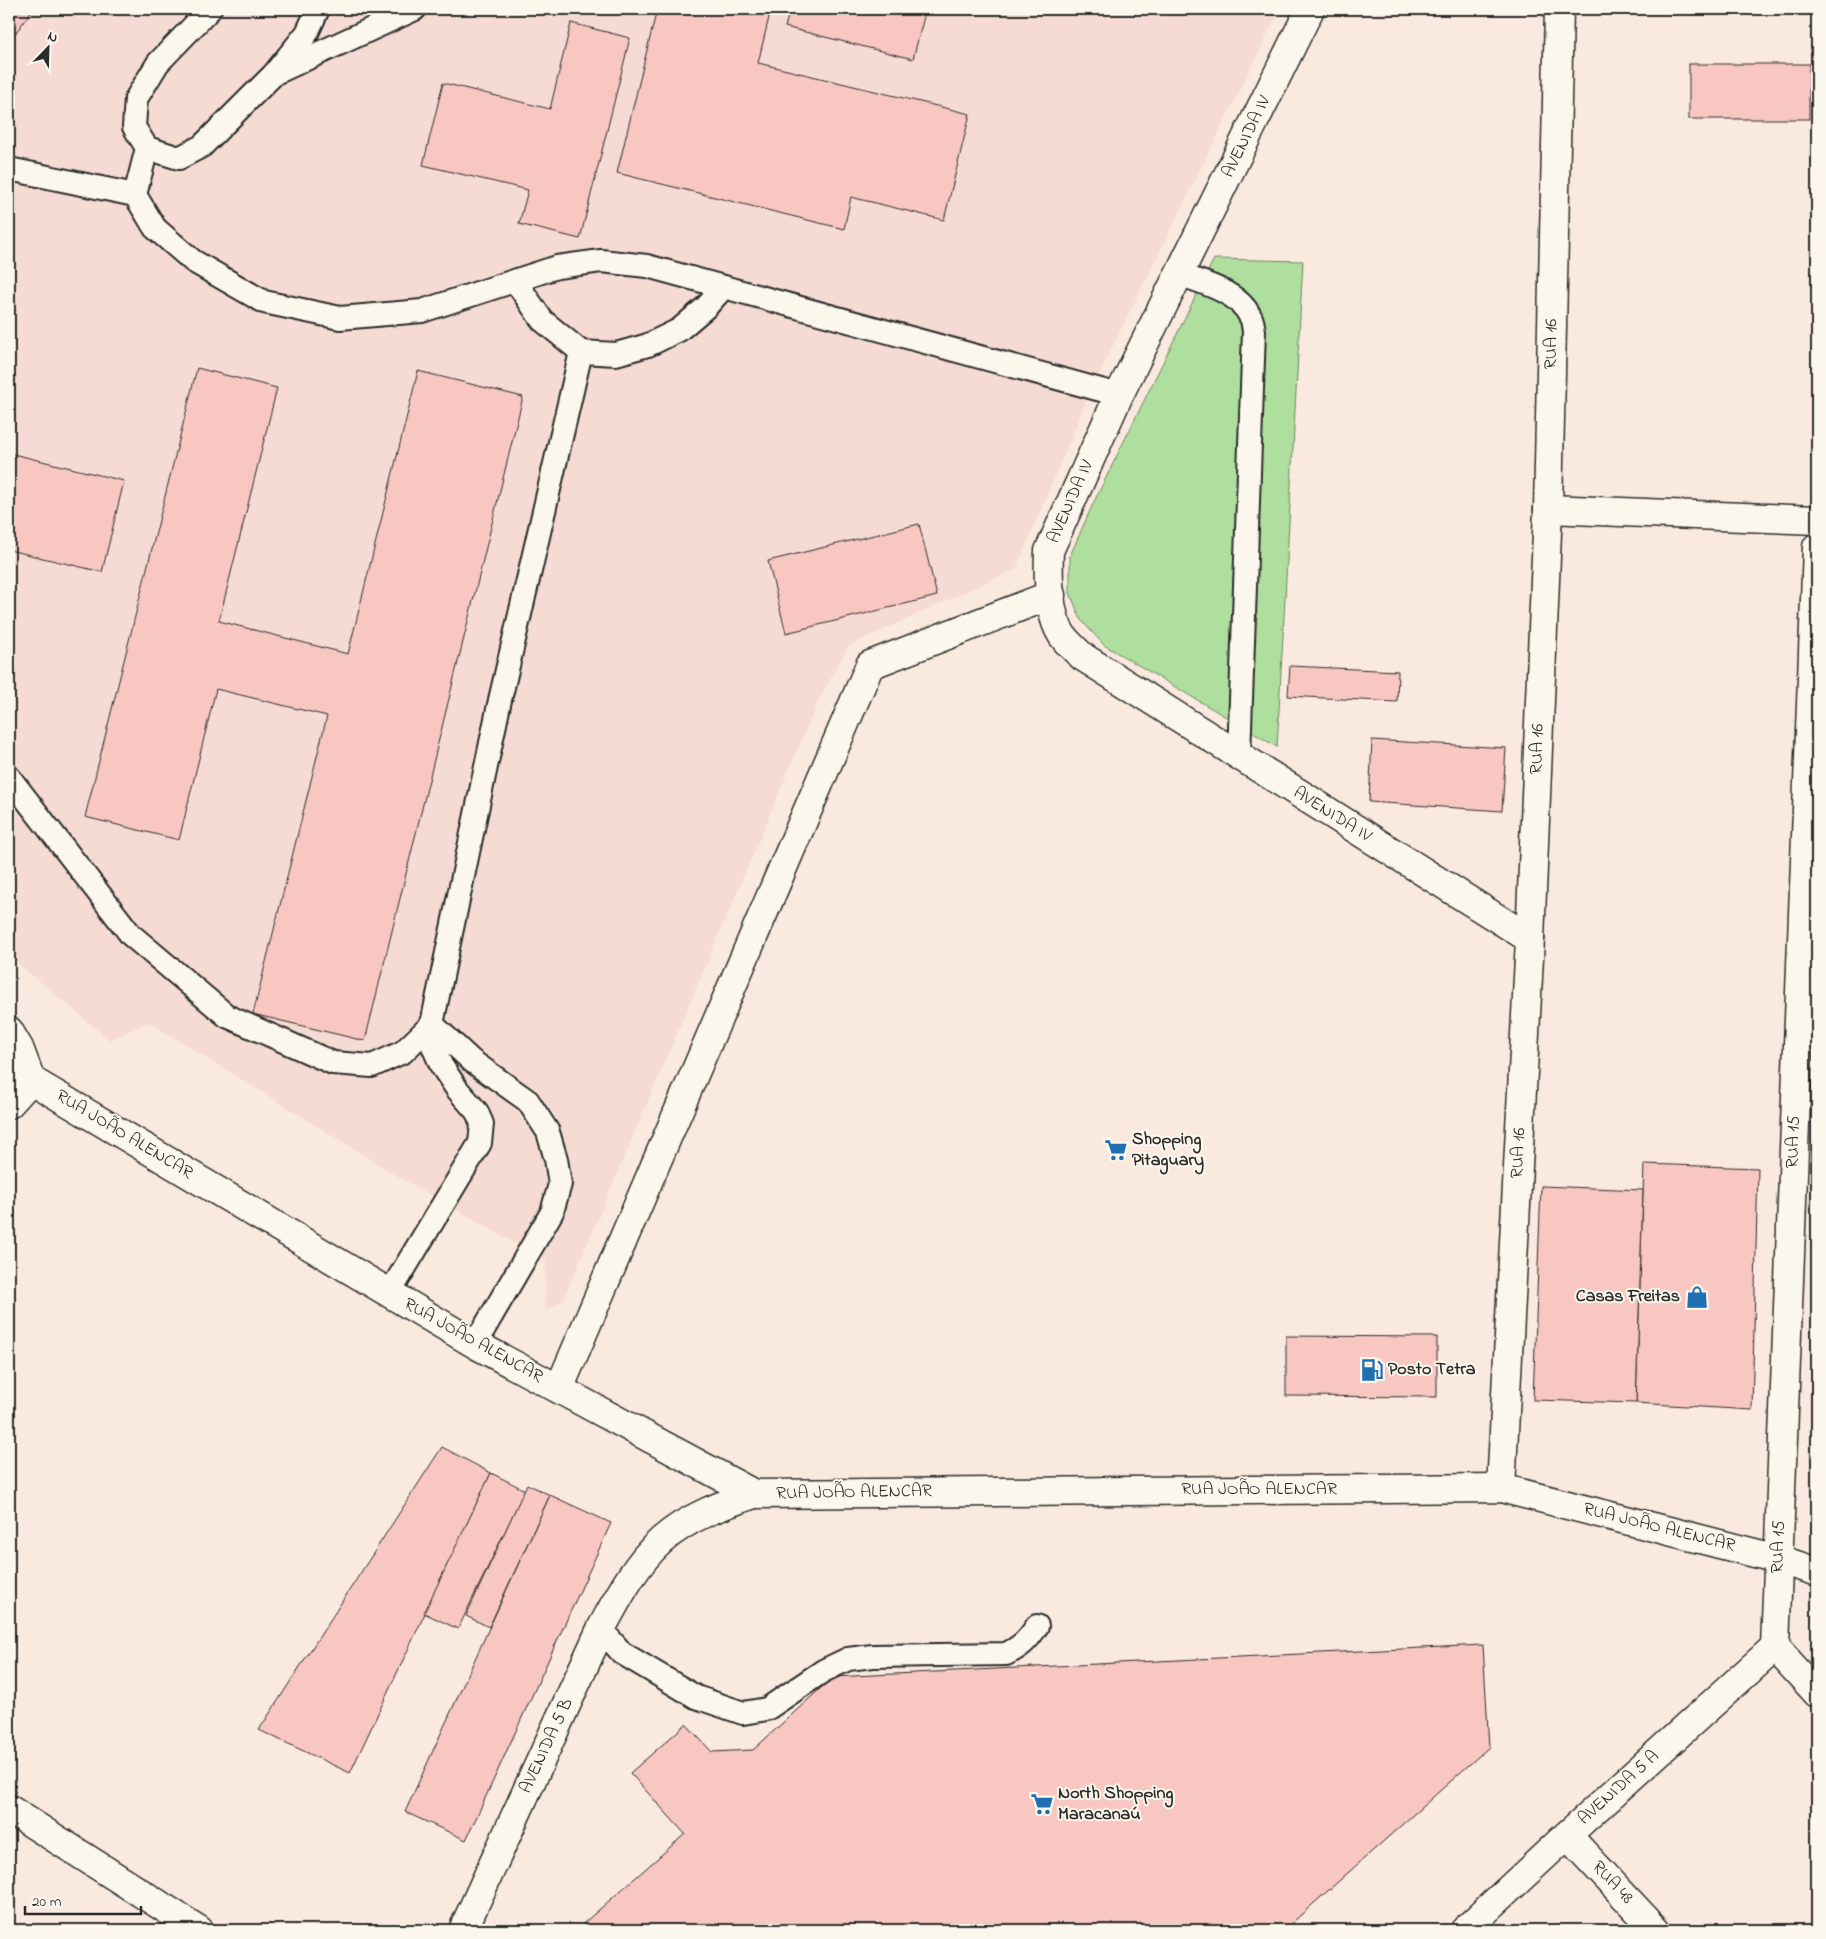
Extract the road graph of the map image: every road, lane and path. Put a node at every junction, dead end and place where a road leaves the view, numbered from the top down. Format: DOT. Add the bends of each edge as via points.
graph roads {
  1 [pos="210,9"];
  2 [pos="318,9"];
  3 [pos="416,9"];
  4 [pos="1310,9"];
  5 [pos="1558,9"];
  6 [pos="274,74"];
  7 [pos="147,148"];
  8 [pos="9,169"];
  9 [pos="135,195"];
  10 [pos="1179,274"];
  11 [pos="516,282"];
  12 [pos="724,287"];
  13 [pos="581,352"];
  14 [pos="1119,395"];
  15 [pos="1548,510"];
  16 [pos="1817,520"];
  17 [pos="1817,547"];
  18 [pos="1050,594"];
  19 [pos="1239,756"];
  20 [pos="9,777"];
  21 [pos="1530,939"];
  22 [pos="432,1024"];
  23 [pos="9,1032"];
  24 [pos="20,1076"];
  25 [pos="9,1104"];
  26 [pos="389,1294"];
  27 [pos="475,1344"];
  28 [pos="558,1389"];
  29 [pos="1501,1488"];
  30 [pos="754,1494"];
  31 [pos="1817,1553"];
  32 [pos="1778,1558"];
  33 [pos="1817,1572"];
  34 [pos="1037,1626"];
  35 [pos="601,1629"];
  36 [pos="1774,1647"];
  37 [pos="1817,1693"];
  38 [pos="9,1808"];
  39 [pos="1567,1835"];
  40 [pos="199,1930"];
  41 [pos="463,1930"];
  42 [pos="1465,1930"];
  43 [pos="1656,1930"];
  1 -- 7 [label="lane" via="158,63 136,99 134,127"];
  2 -- 6 [label="lane" via="308,32"];
  3 -- 6 [label="lane"];
  4 -- 10 [label="street, AVENIDA IV"];
  5 -- 15 [label="street, RUA 16"];
  6 -- 7 [label="lane" via="202,146 179,158"];
  7 -- 9 [label="lane"];
  8 -- 9 [label="lane"];
  9 -- 11 [label="lane" via="155,228 193,261 264,302 340,318 422,311"];
  10 -- 14 [label="street, AVENIDA IV"];
  10 -- 19 [label="lane" via="1228,294 1241,303 1250,316 1254,332"];
  11 -- 12 [label="lane" via="557,267 600,261 647,266"];
  11 -- 13 [label="lane" via="542,320"];
  12 -- 13 [label="lane" via="680,330 648,345 616,354"];
  12 -- 14 [label="lane"];
  13 -- 22 [label="lane" via="500,700"];
  14 -- 18 [label="street, AVENIDA IV" via="1050,551"];
  15 -- 16 [label="street"];
  15 -- 21 [label="street, RUA 16"];
  17 -- 32 [label="street, RUA 15"];
  18 -- 19 [label="street, AVENIDA IV" via="1061,634 1083,657"];
  18 -- 28 [label="street" via="870,665"];
  19 -- 21 [label="street, AVENIDA IV"];
  20 -- 22 [label="lane" via="131,935 227,1016 333,1063 372,1066 403,1052"];
  21 -- 29 [label="street, RUA 16"];
  22 -- 26 [label="lane" via="433,1046 442,1065 477,1112 482,1124 480,1144"];
  22 -- 27 [label="lane" via="472,1061 528,1101 548,1132 560,1184 552,1212"];
  23 -- 24 [label="street" via="19,1048"];
  24 -- 25 [label="street"];
  24 -- 26 [label="street, RUA JOÃO ALENCAR"];
  26 -- 27 [label="street, RUA JOÃO ALENCAR"];
  27 -- 28 [label="street, RUA JOÃO ALENCAR"];
  28 -- 30 [label="street, RUA JOÃO ALENCAR"];
  29 -- 30 [label="street, RUA JOÃO ALENCAR"];
  29 -- 32 [label="street, RUA JOÃO ALENCAR"];
  30 -- 35 [label="street, AVENIDA 5 B" via="716,1507 662,1540 622,1590"];
  31 -- 32 [label="street"];
  32 -- 33 [label="street, RUA JOÃO ALENCAR"];
  32 -- 36 [label="street, RUA 15"];
  34 -- 35 [label="lane" via="1028,1640 1006,1654 848,1659 823,1671 767,1708 743,1713 696,1697 622,1653"];
  35 -- 41 [label="street, AVENIDA 5 B"];
  36 -- 37 [label="street"];
  36 -- 39 [label="street, AVENIDA 5 A"];
  38 -- 40 [label="street"];
  39 -- 42 [label="street, AVENIDA 5 A"];
  39 -- 43 [label="street, RUA 48"];
}
